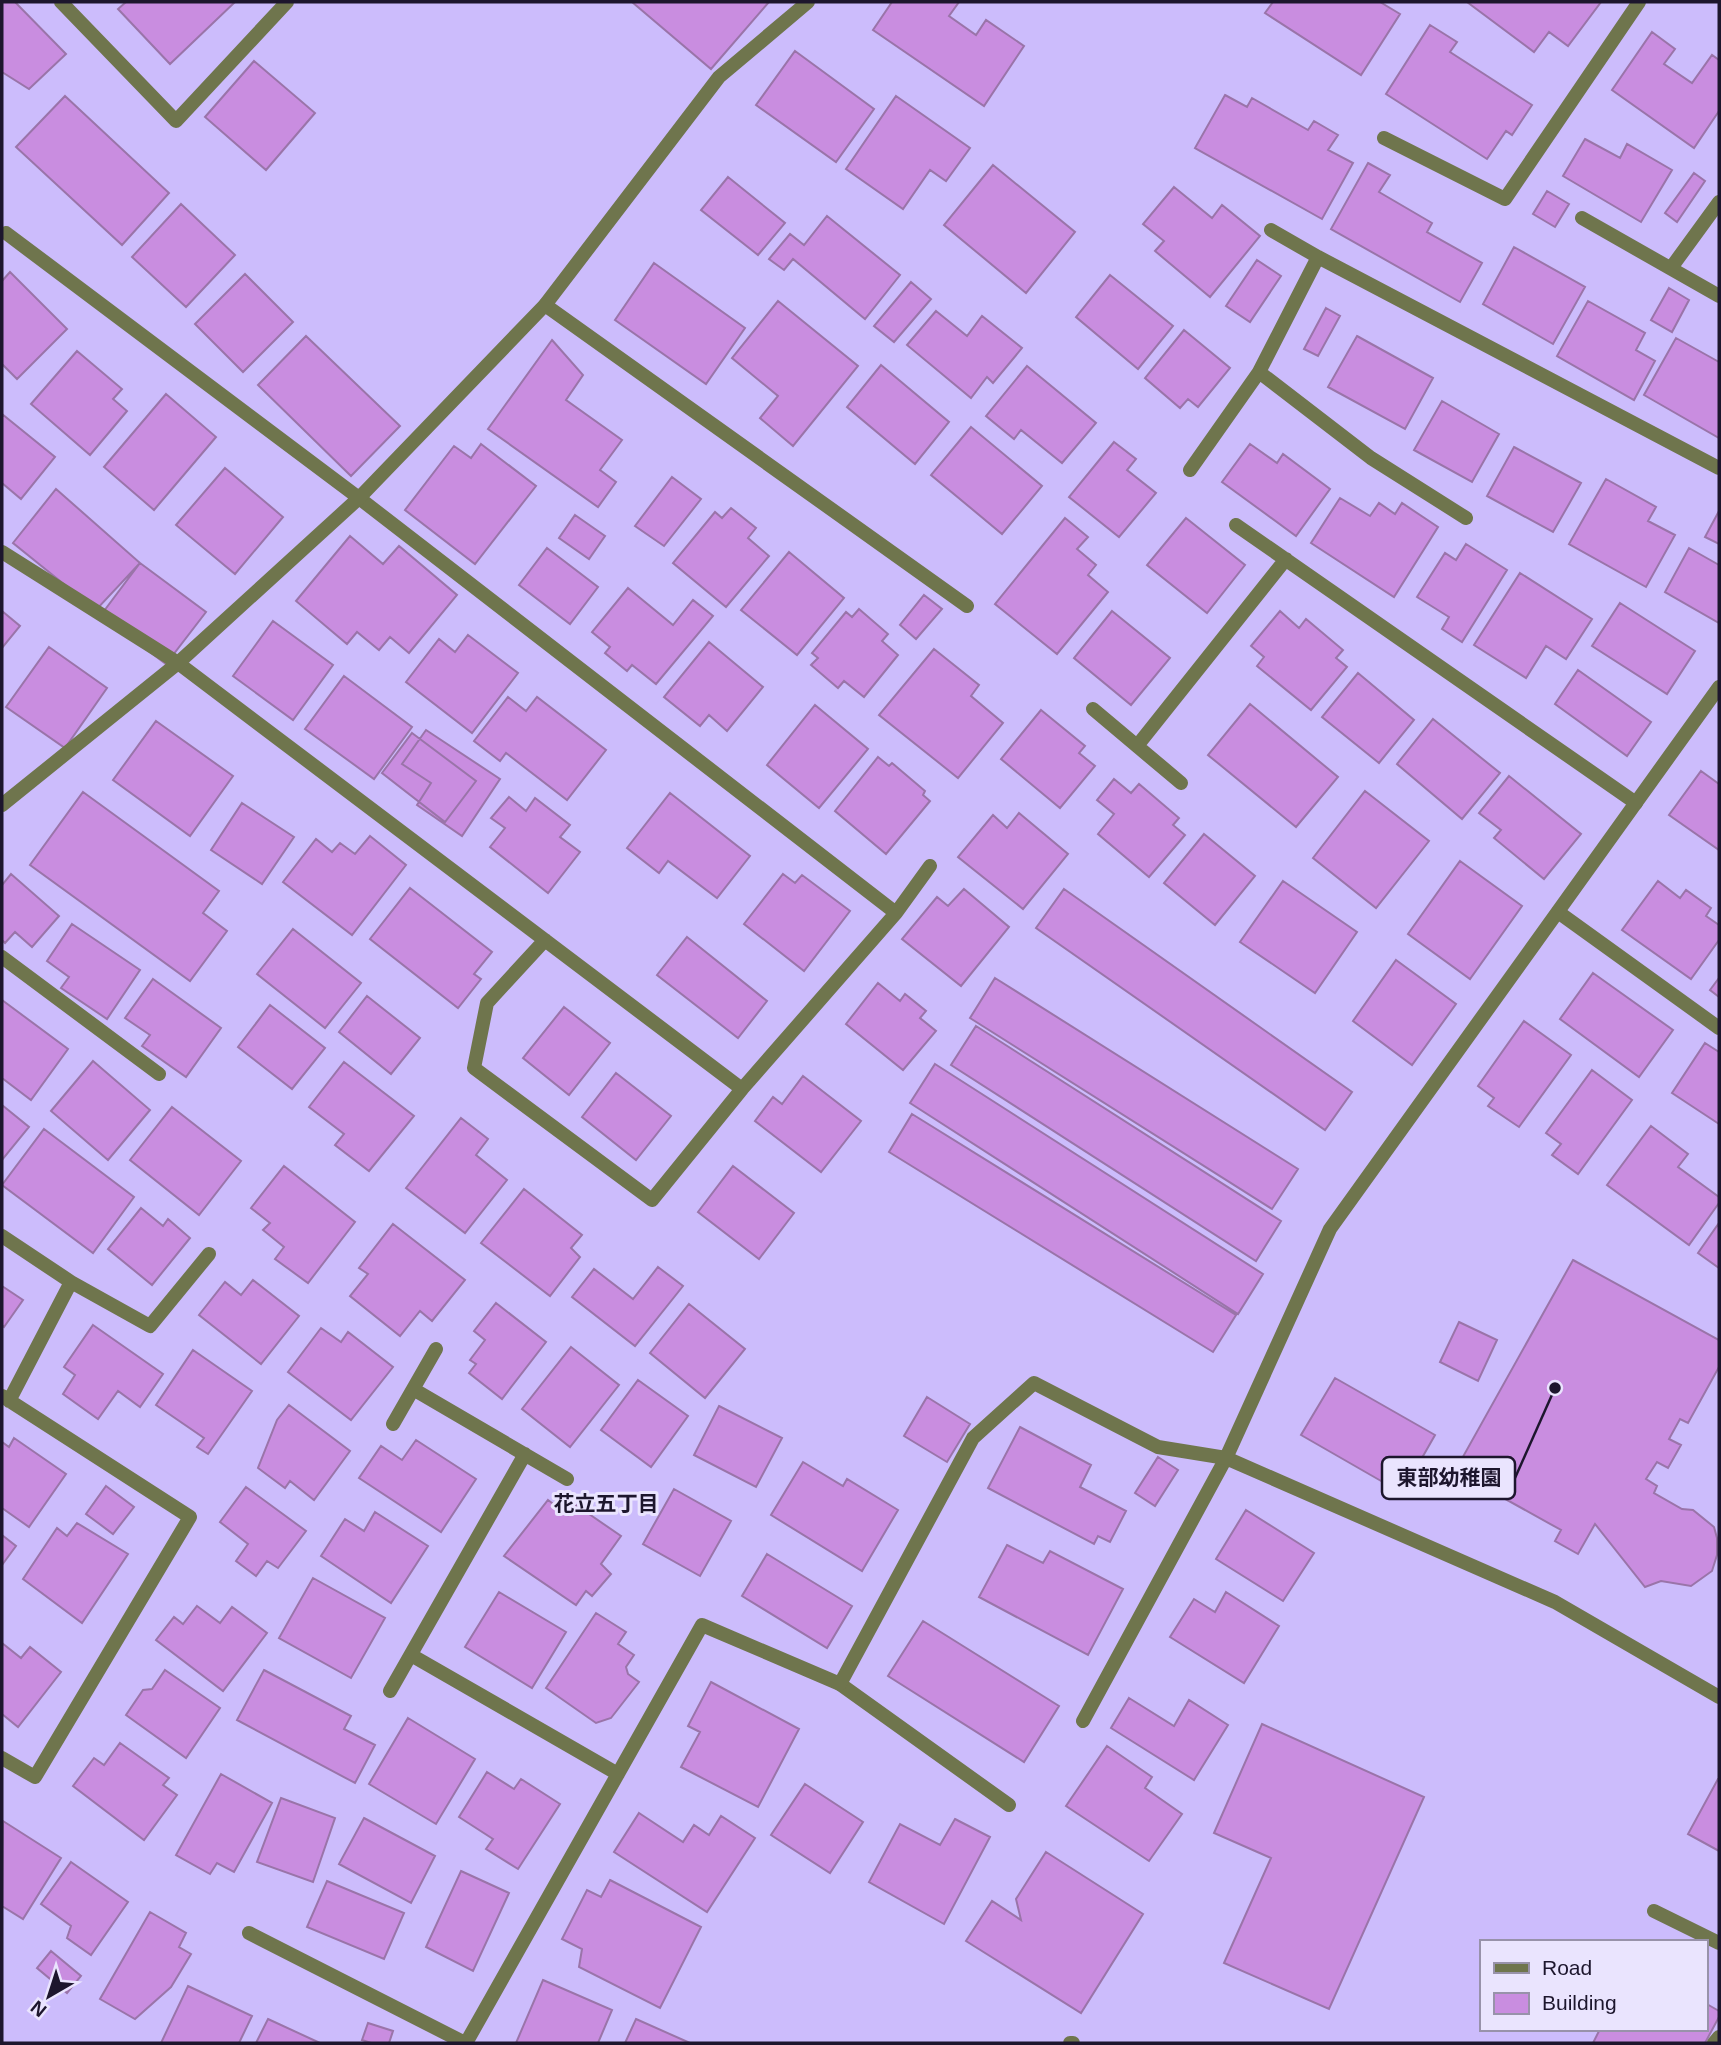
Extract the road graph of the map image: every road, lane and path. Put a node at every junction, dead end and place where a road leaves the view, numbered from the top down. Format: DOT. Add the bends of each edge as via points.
graph roads {
  1 [pos="61,2"];
  2 [pos="287,2"];
  3 [pos="808,2"];
  4 [pos="1639,2"];
  5 [pos="1384,138"];
  6 [pos="1719,202"];
  7 [pos="1582,218"];
  8 [pos="1270,230"];
  9 [pos="6,233"];
  10 [pos="1318,257"];
  11 [pos="1671,268"];
  12 [pos="1719,296"];
  13 [pos="545,305"];
  14 [pos="1259,372"];
  15 [pos="1719,468"];
  16 [pos="1190,470"];
  17 [pos="359,498"];
  18 [pos="1466,518"];
  19 [pos="1236,526"];
  20 [pos="2,552"];
  21 [pos="1286,559"];
  22 [pos="967,606"];
  23 [pos="178,663"];
  24 [pos="1719,687"];
  25 [pos="1093,709"];
  26 [pos="1137,746"];
  27 [pos="1181,783"];
  28 [pos="1636,803"];
  29 [pos="2,805"];
  30 [pos="930,866"];
  31 [pos="1558,912"];
  32 [pos="896,913"];
  33 [pos="545,940"];
  34 [pos="2,957"];
  35 [pos="1719,1028"];
  36 [pos="159,1074"];
  37 [pos="742,1089"];
  38 [pos="2,1236"];
  39 [pos="209,1254"];
  40 [pos="71,1282"];
  41 [pos="436,1349"];
  42 [pos="413,1389"];
  43 [pos="5,1398"];
  44 [pos="393,1424"];
  45 [pos="525,1454"];
  46 [pos="1226,1458"];
  47 [pos="567,1479"];
  48 [pos="411,1655"];
  49 [pos="840,1684"];
  50 [pos="390,1691"];
  51 [pos="1719,1697"];
  52 [pos="1083,1721"];
  53 [pos="2,1758"];
  54 [pos="618,1774"];
  55 [pos="1009,1805"];
  56 [pos="1654,1911"];
  57 [pos="248,1933"];
  58 [pos="1719,1943"];
  59 [pos="1719,2037"];
  60 [pos="465,2043"];
  61 [pos="1714,2043"];
  1 -- 2 [label="street" via="176,121"];
  3 -- 13 [label="street" via="719,77"];
  4 -- 5 [label="street" via="1505,199"];
  6 -- 11 [label="street"];
  7 -- 11 [label="street"];
  8 -- 10 [label="street"];
  9 -- 17 [label="street"];
  10 -- 14 [label="street"];
  10 -- 15 [label="street"];
  11 -- 12 [label="street"];
  13 -- 17 [label="street"];
  13 -- 22 [label="street"];
  14 -- 16 [label="street"];
  14 -- 18 [label="street" via="1371,458"];
  17 -- 23 [label="street"];
  17 -- 32 [label="street"];
  19 -- 21 [label="street"];
  20 -- 23 [label="street"];
  21 -- 26 [label="street"];
  21 -- 28 [label="street"];
  23 -- 29 [label="street"];
  23 -- 33 [label="street"];
  24 -- 28 [label="street"];
  25 -- 26 [label="street"];
  26 -- 27 [label="street"];
  28 -- 31 [label="street"];
  30 -- 32 [label="street"];
  31 -- 35 [label="street"];
  31 -- 46 [label="street" via="1330,1229"];
  32 -- 37 [label="street"];
  33 -- 37 [label="street"];
  33 -- 37 [label="street" via="487,1003 474,1068 652,1200"];
  34 -- 36 [label="street"];
  38 -- 40 [label="street"];
  39 -- 40 [label="street" via="150,1326"];
  40 -- 43 [label="street"];
  41 -- 42 [label="street"];
  42 -- 44 [label="street"];
  42 -- 45 [label="street"];
  43 -- 53 [label="street" via="190,1517 35,1777"];
  45 -- 47 [label="street"];
  45 -- 48 [label="street"];
  46 -- 49 [label="street" via="1158,1447 1034,1383 973,1438"];
  46 -- 51 [label="street" via="1555,1602"];
  46 -- 52 [label="street"];
  48 -- 50 [label="street"];
  48 -- 54 [label="street"];
  49 -- 54 [label="street" via="702,1625"];
  49 -- 55 [label="street"];
  54 -- 60 [label="street"];
  56 -- 58 [label="street"];
  57 -- 60 [label="street"];
  59 -- 61 [label="street"];
}
